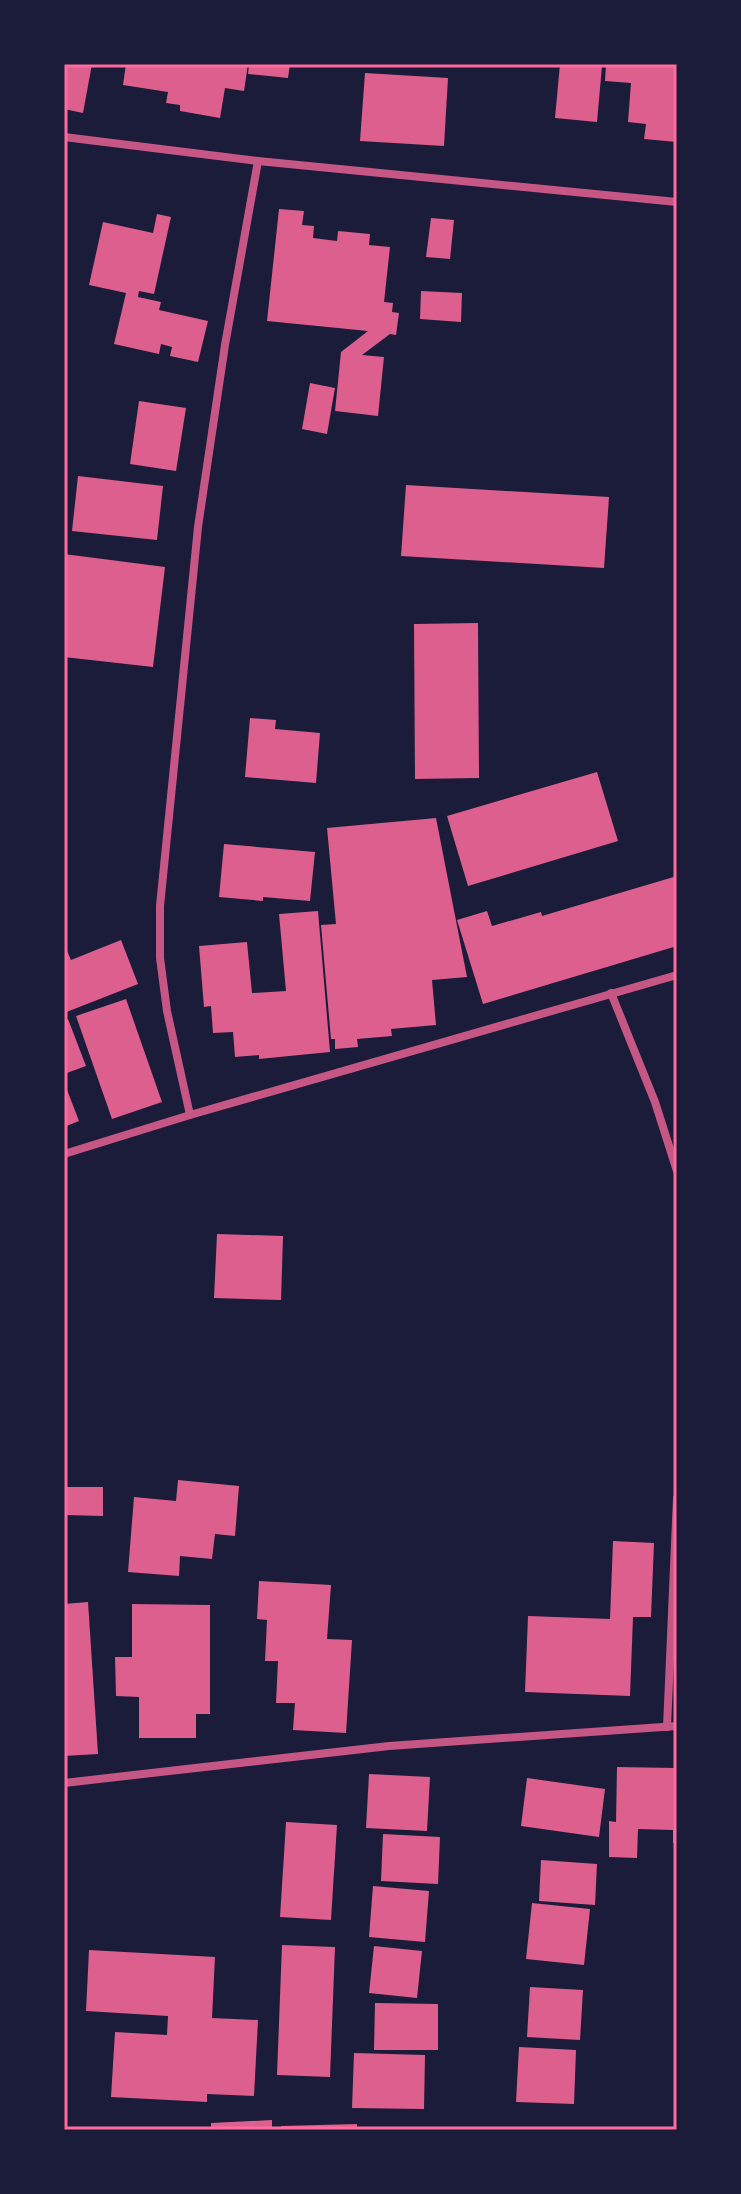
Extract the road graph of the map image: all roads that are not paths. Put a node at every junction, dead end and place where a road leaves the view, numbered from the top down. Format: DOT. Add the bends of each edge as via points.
graph roads {
  1 [pos="64,137"];
  2 [pos="258,161"];
  3 [pos="677,202"];
  4 [pos="677,975"];
  5 [pos="611,993"];
  6 [pos="190,1115"];
  7 [pos="64,1154"];
  8 [pos="677,1171"];
  9 [pos="677,1498"];
  10 [pos="677,1726"];
  11 [pos="667,1727"];
  12 [pos="64,1783"];
  1 -- 2 [label="street"];
  2 -- 3 [label="street"];
  2 -- 6 [label="street" via="198,527 160,906 167,1011"];
  4 -- 5 [label="street"];
  5 -- 6 [label="street"];
  5 -- 8 [label="street"];
  6 -- 7 [label="street"];
  9 -- 11 [label="street"];
  10 -- 11 [label="street"];
  11 -- 12 [label="street" via="389,1746"];
}
